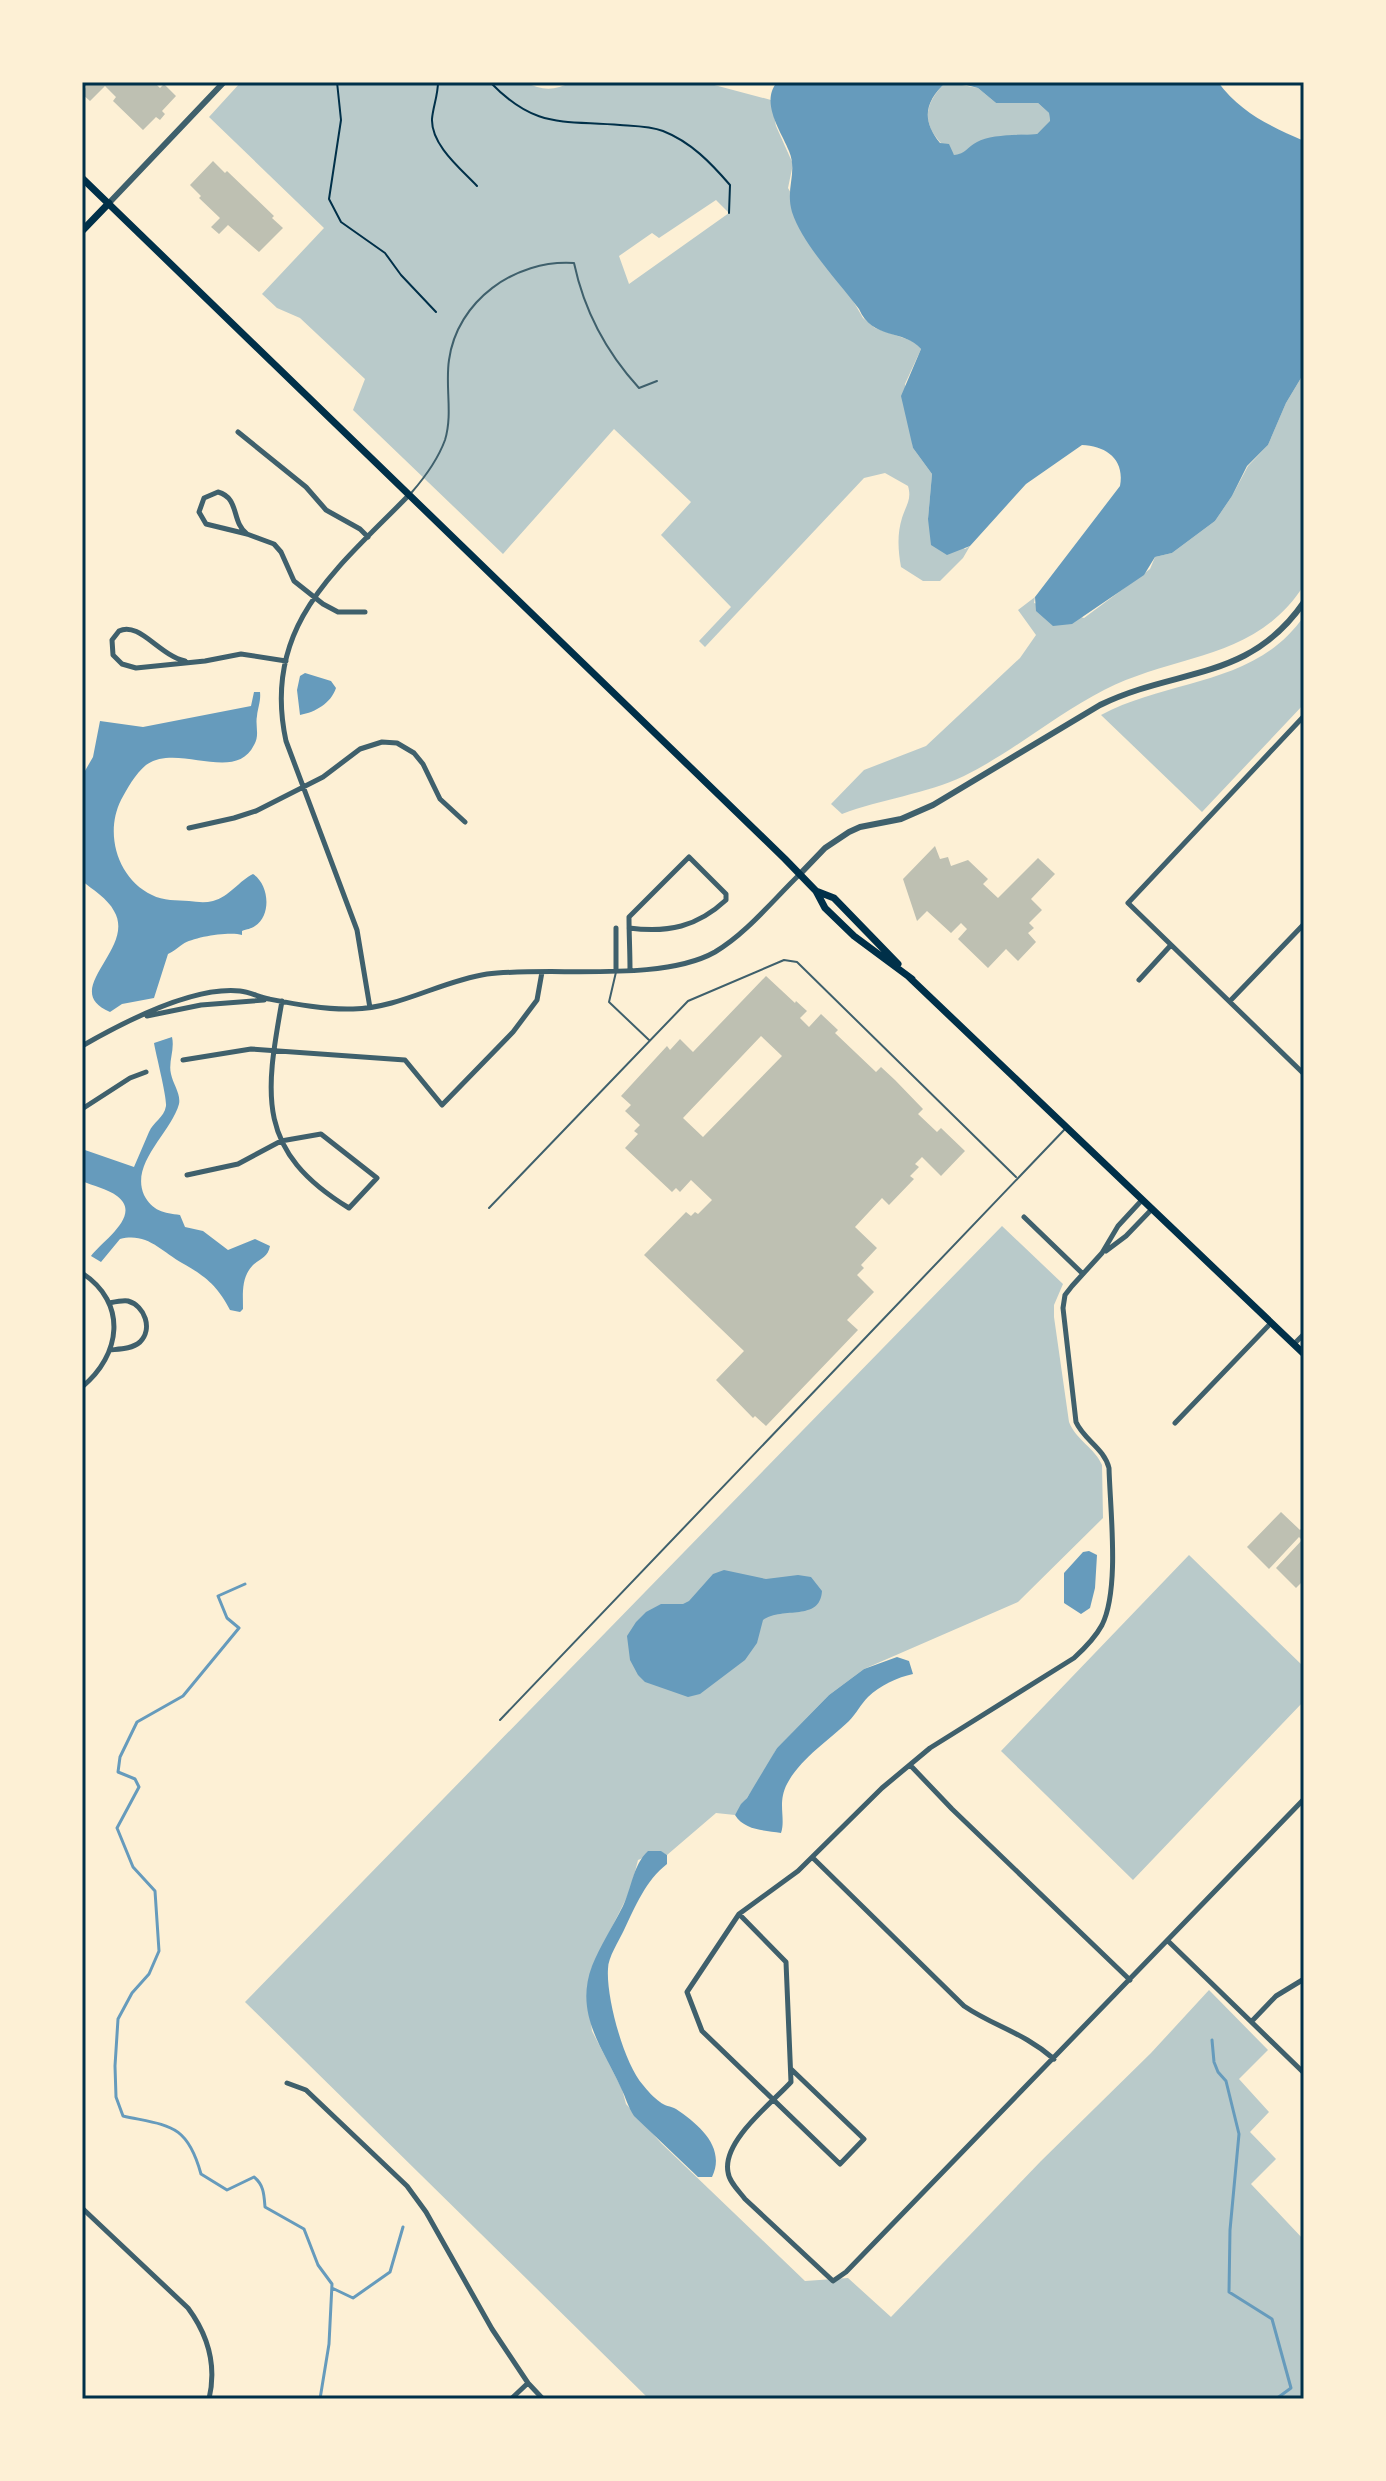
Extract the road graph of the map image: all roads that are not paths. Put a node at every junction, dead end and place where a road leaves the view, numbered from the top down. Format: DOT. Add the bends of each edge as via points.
graph roads {
  1 [pos="224,82"];
  2 [pos="82,178"];
  3 [pos="109,203"];
  4 [pos="82,231"];
  5 [pos="657,381"];
  6 [pos="238,432"];
  7 [pos="408,496"];
  8 [pos="247,534"];
  9 [pos="368,537"];
  10 [pos="313,597"];
  11 [pos="1304,602"];
  12 [pos="365,612"];
  13 [pos="185,661"];
  14 [pos="286,661"];
  15 [pos="1304,716"];
  16 [pos="302,787"];
  17 [pos="465,822"];
  18 [pos="189,828"];
  19 [pos="800,874"];
  20 [pos="816,891"];
  21 [pos="1304,924"];
  22 [pos="616,928"];
  23 [pos="629,928"];
  24 [pos="1171,945"];
  25 [pos="630,969"];
  26 [pos="616,970"];
  27 [pos="542,972"];
  28 [pos="912,979"];
  29 [pos="1139,980"];
  30 [pos="270,999"];
  31 [pos="282,1001"];
  32 [pos="1230,1002"];
  33 [pos="370,1008"];
  34 [pos="142,1017"];
  35 [pos="649,1041"];
  36 [pos="82,1046"];
  37 [pos="275,1051"];
  38 [pos="183,1060"];
  39 [pos="146,1072"];
  40 [pos="1304,1074"];
  41 [pos="82,1109"];
  42 [pos="1065,1128"];
  43 [pos="281,1141"];
  44 [pos="187,1175"];
  45 [pos="1017,1178"];
  46 [pos="1142,1200"];
  47 [pos="489,1208"];
  48 [pos="1152,1209"];
  49 [pos="1024,1217"];
  50 [pos="1102,1253"];
  51 [pos="82,1273"];
  52 [pos="1083,1274"];
  53 [pos="109,1303"];
  54 [pos="1271,1323"];
  55 [pos="1304,1334"];
  56 [pos="1294,1344"];
  57 [pos="110,1350"];
  58 [pos="1304,1354"];
  59 [pos="82,1387"];
  60 [pos="1175,1423"];
  61 [pos="500,1720"];
  62 [pos="911,1766"];
  63 [pos="1304,1799"];
  64 [pos="813,1858"];
  65 [pos="739,1914"];
  66 [pos="1168,1941"];
  67 [pos="1304,1979"];
  68 [pos="1130,1980"];
  69 [pos="1252,2021"];
  70 [pos="1054,2059"];
  71 [pos="791,2069"];
  72 [pos="1304,2073"];
  73 [pos="287,2083"];
  74 [pos="774,2101"];
  75 [pos="83,2209"];
  76 [pos="528,2383"];
  77 [pos="209,2399"];
  78 [pos="511,2399"];
  79 [pos="543,2399"];
  1 -- 3 [label="street"];
  2 -- 3 [label="main road"];
  3 -- 4 [label="main road"];
  3 -- 7 [label="main road"];
  5 -- 7 [label="lane" via="639,388 628,376 592,320 574,263 515,274 485,293 457,333 448,362 445,438 439,455"];
  6 -- 9 [label="street" via="326,510"];
  7 -- 9 [label="street"];
  7 -- 19 [label="main road"];
  8 -- 8 [label="street" via="228,496 218,492 204,498 199,512 206,524"];
  8 -- 10 [label="street" via="276,546 294,581"];
  9 -- 10 [label="street"];
  10 -- 12 [label="street" via="335,611"];
  10 -- 14 [label="street"];
  11 -- 19 [label="street" via="1278,636 1256,652 1126,692 933,805 849,832"];
  13 -- 13 [label="street" via="160,651 136,629 122,628 112,640 115,658 127,665 146,669"];
  13 -- 14 [label="street" via="248,654"];
  14 -- 16 [label="street" via="283,726"];
  15 -- 24 [label="street" via="1128,903"];
  16 -- 17 [label="street" via="367,745 397,743 419,758 440,799"];
  16 -- 18 [label="street" via="243,816"];
  16 -- 33 [label="street" via="357,930"];
  19 -- 20 [label="main road"];
  19 -- 25 [label="street" via="715,951 691,962"];
  20 -- 28 [label="main road" via="825,908 854,936"];
  20 -- 28 [label="main road" via="834,898"];
  21 -- 32 [label="street"];
  22 -- 26 [label="street"];
  23 -- 23 [label="street" via="629,917 689,857 726,894 713,912 692,924 665,931"];
  23 -- 25 [label="street"];
  24 -- 29 [label="street"];
  24 -- 32 [label="street"];
  25 -- 26 [label="street"];
  26 -- 27 [label="street"];
  26 -- 35 [label="lane" via="609,1002"];
  27 -- 33 [label="street" via="474,977"];
  27 -- 37 [label="street" via="537,1000 513,1032 442,1105 405,1060"];
  28 -- 42 [label="main road"];
  30 -- 31 [label="street"];
  30 -- 34 [label="street"];
  30 -- 34 [label="street" via="240,991 209,993"];
  31 -- 33 [label="street"];
  31 -- 37 [label="street"];
  32 -- 40 [label="street"];
  34 -- 36 [label="street"];
  35 -- 45 [label="lane" via="688,1001 773,963 797,962"];
  35 -- 47 [label="lane"];
  37 -- 38 [label="street" via="251,1049"];
  37 -- 43 [label="street" via="271,1113"];
  39 -- 41 [label="street"];
  42 -- 45 [label="lane"];
  42 -- 46 [label="main road"];
  43 -- 43 [label="street" via="321,1134 377,1178 349,1208 295,1165"];
  43 -- 44 [label="street" via="238,1164"];
  45 -- 61 [label="lane"];
  46 -- 48 [label="main road"];
  46 -- 50 [label="street"];
  48 -- 50 [label="street"];
  48 -- 54 [label="main road"];
  49 -- 52 [label="street"];
  50 -- 52 [label="street"];
  51 -- 53 [label="street"];
  52 -- 62 [label="street" via="1065,1295 1063,1308 1076,1422 1109,1468 1112,1581 1107,1614 1074,1658 937,1743"];
  53 -- 57 [label="street" via="114,1326"];
  53 -- 57 [label="street" via="127,1300 147,1324 140,1342"];
  54 -- 56 [label="main road"];
  54 -- 60 [label="street"];
  55 -- 56 [label="street"];
  56 -- 58 [label="main road"];
  57 -- 59 [label="street" via="95,1377"];
  62 -- 64 [label="street"];
  62 -- 68 [label="street"];
  63 -- 66 [label="street"];
  64 -- 65 [label="street"];
  64 -- 70 [label="street" via="964,2006 1029,2038"];
  65 -- 71 [label="street" via="786,1962"];
  65 -- 74 [label="street" via="687,1992 702,2031"];
  66 -- 68 [label="street"];
  66 -- 69 [label="street"];
  67 -- 69 [label="street" via="1276,1996"];
  68 -- 70 [label="street"];
  69 -- 72 [label="street"];
  70 -- 74 [label="street" via="833,2281 745,2199 727,2172 739,2136"];
  71 -- 74 [label="street" via="791,2082"];
  71 -- 74 [label="street" via="864,2139 840,2164"];
  73 -- 76 [label="street" via="306,2090 407,2186"];
  75 -- 77 [label="street" via="199,2323 210,2354"];
  76 -- 78 [label="street"];
  76 -- 79 [label="street"];
}
